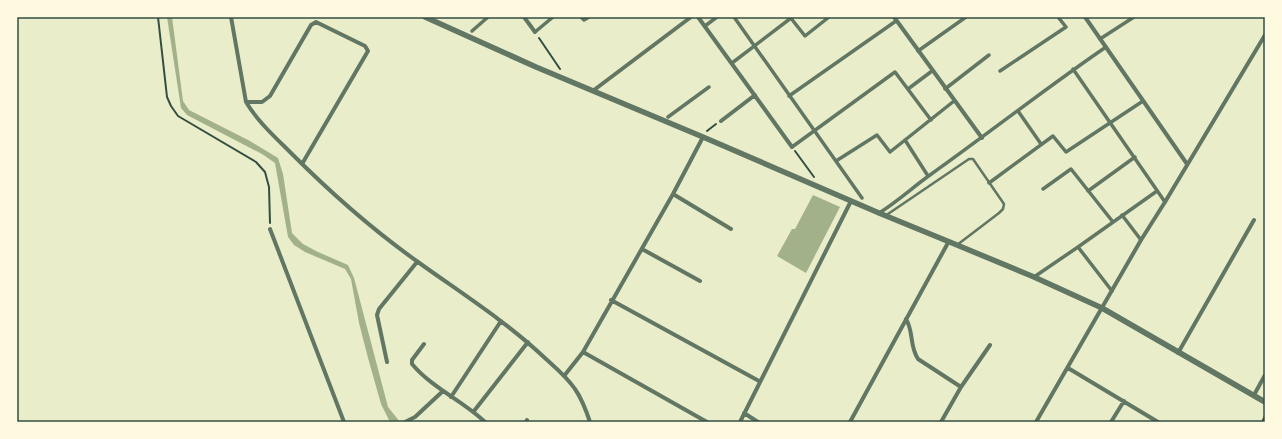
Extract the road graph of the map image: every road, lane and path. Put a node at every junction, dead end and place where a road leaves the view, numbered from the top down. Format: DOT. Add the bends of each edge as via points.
graph roads {
  1 [pos="158,17"];
  2 [pos="231,17"];
  3 [pos="425,17"];
  4 [pos="488,17"];
  5 [pos="524,17"];
  6 [pos="553,17"];
  7 [pos="581,17"];
  8 [pos="589,17"];
  9 [pos="691,17"];
  10 [pos="698,17"];
  11 [pos="717,17"];
  12 [pos="734,17"];
  13 [pos="829,17"];
  14 [pos="966,17"];
  15 [pos="1058,17"];
  16 [pos="1085,17"];
  17 [pos="1134,17"];
  18 [pos="790,18"];
  19 [pos="895,19"];
  20 [pos="705,26"];
  21 [pos="472,31"];
  22 [pos="535,32"];
  23 [pos="1265,35"];
  24 [pos="1100,39"];
  25 [pos="754,46"];
  26 [pos="1106,47"];
  27 [pos="918,51"];
  28 [pos="989,55"];
  29 [pos="732,63"];
  30 [pos="1073,69"];
  31 [pos="562,71"];
  32 [pos="932,71"];
  33 [pos="1000,71"];
  34 [pos="709,87"];
  35 [pos="908,89"];
  36 [pos="945,89"];
  37 [pos="594,90"];
  38 [pos="755,95"];
  39 [pos="789,96"];
  40 [pos="954,101"];
  41 [pos="1144,101"];
  42 [pos="246,102"];
  43 [pos="1018,111"];
  44 [pos="668,117"];
  45 [pos="930,120"];
  46 [pos="721,121"];
  47 [pos="1111,123"];
  48 [pos="814,130"];
  49 [pos="703,137"];
  50 [pos="982,138"];
  51 [pos="904,140"];
  52 [pos="1041,144"];
  53 [pos="792,147"];
  54 [pos="1135,158"];
  55 [pos="836,161"];
  56 [pos="302,164"];
  57 [pos="1187,164"];
  58 [pos="928,176"];
  59 [pos="989,183"];
  60 [pos="822,188"];
  61 [pos="1043,189"];
  62 [pos="1088,191"];
  63 [pos="1157,191"];
  64 [pos="672,194"];
  65 [pos="862,198"];
  66 [pos="851,201"];
  67 [pos="1165,202"];
  68 [pos="879,213"];
  69 [pos="1122,215"];
  70 [pos="885,216"];
  71 [pos="1254,220"];
  72 [pos="1113,222"];
  73 [pos="270,229"];
  74 [pos="731,229"];
  75 [pos="1141,240"];
  76 [pos="949,242"];
  77 [pos="958,245"];
  78 [pos="1078,247"];
  79 [pos="642,249"];
  80 [pos="417,262"];
  81 [pos="1034,277"];
  82 [pos="700,281"];
  83 [pos="1112,291"];
  84 [pos="611,300"];
  85 [pos="1102,308"];
  86 [pos="906,319"];
  87 [pos="501,322"];
  88 [pos="528,342"];
  89 [pos="424,344"];
  90 [pos="990,344"];
  91 [pos="583,352"];
  92 [pos="1178,352"];
  93 [pos="388,362"];
  94 [pos="1068,368"];
  95 [pos="1265,375"];
  96 [pos="564,376"];
  97 [pos="759,381"];
  98 [pos="961,387"];
  99 [pos="443,391"];
  100 [pos="1254,395"];
  101 [pos="452,397"];
  102 [pos="1124,401"];
  103 [pos="1265,402"];
  104 [pos="474,411"];
  105 [pos="744,414"];
  106 [pos="1265,416"];
  107 [pos="344,422"];
  108 [pos="405,422"];
  109 [pos="485,422"];
  110 [pos="590,422"];
  111 [pos="708,422"];
  112 [pos="740,422"];
  113 [pos="758,422"];
  114 [pos="850,422"];
  115 [pos="941,422"];
  116 [pos="1036,422"];
  117 [pos="1112,422"];
  118 [pos="1158,422"];
  119 [pos="1262,422"];
  1 -- 73 [label="path" via="171,106 178,116 256,162 265,172 269,187"];
  2 -- 42 [label="street"];
  3 -- 37 [label="street"];
  4 -- 21 [label="street"];
  5 -- 22 [label="street"];
  6 -- 22 [label="street"];
  7 -- 8 [label="street" via="584,20"];
  9 -- 37 [label="street"];
  10 -- 20 [label="street"];
  11 -- 20 [label="street"];
  12 -- 25 [label="street"];
  13 -- 18 [label="street" via="805,36"];
  14 -- 27 [label="street"];
  15 -- 33 [label="street" via="1066,27"];
  16 -- 24 [label="street"];
  17 -- 24 [label="street"];
  18 -- 25 [label="street"];
  19 -- 27 [label="street"];
  19 -- 39 [label="street"];
  20 -- 29 [label="street"];
  22 -- 31 [label="path"];
  23 -- 57 [label="street"];
  24 -- 26 [label="street"];
  25 -- 29 [label="street"];
  25 -- 39 [label="street"];
  26 -- 30 [label="street"];
  26 -- 41 [label="street"];
  27 -- 32 [label="street"];
  28 -- 36 [label="street"];
  29 -- 38 [label="street"];
  30 -- 43 [label="street"];
  30 -- 47 [label="street"];
  32 -- 35 [label="street"];
  32 -- 36 [label="street"];
  34 -- 44 [label="street"];
  35 -- 45 [label="street"];
  35 -- 48 [label="street" via="895,72"];
  36 -- 40 [label="street"];
  37 -- 49 [label="street"];
  38 -- 46 [label="street"];
  38 -- 53 [label="street"];
  39 -- 48 [label="street"];
  40 -- 45 [label="street"];
  40 -- 50 [label="street"];
  41 -- 47 [label="street"];
  41 -- 57 [label="street"];
  42 -- 56 [label="street" via="253,114"];
  42 -- 56 [label="street" via="262,102 270,96 311,24 316,22 365,46 368,51"];
  43 -- 50 [label="street"];
  43 -- 52 [label="street"];
  45 -- 51 [label="street"];
  46 -- 49 [label="path"];
  47 -- 52 [label="street" via="1066,152 1053,136"];
  47 -- 54 [label="street"];
  48 -- 53 [label="street"];
  48 -- 55 [label="street"];
  49 -- 60 [label="street"];
  49 -- 64 [label="street"];
  50 -- 58 [label="street"];
  51 -- 55 [label="street" via="890,152 877,134"];
  51 -- 58 [label="street"];
  52 -- 59 [label="street"];
  53 -- 60 [label="path"];
  54 -- 62 [label="street"];
  54 -- 63 [label="street"];
  55 -- 65 [label="street"];
  56 -- 80 [label="street" via="359,216"];
  57 -- 67 [label="street"];
  58 -- 68 [label="street"];
  59 -- 70 [label="lane" via="973,159 969,159"];
  59 -- 77 [label="lane" via="1003,201 1003,209"];
  60 -- 66 [label="street"];
  61 -- 62 [label="street" via="1071,168"];
  62 -- 72 [label="street"];
  63 -- 67 [label="street"];
  63 -- 69 [label="street"];
  64 -- 74 [label="street"];
  64 -- 79 [label="street"];
  66 -- 68 [label="street"];
  66 -- 97 [label="street"];
  67 -- 75 [label="street"];
  68 -- 70 [label="street"];
  69 -- 72 [label="street"];
  69 -- 75 [label="street"];
  70 -- 76 [label="street"];
  71 -- 92 [label="street"];
  72 -- 78 [label="street"];
  73 -- 107 [label="street"];
  75 -- 83 [label="street"];
  76 -- 77 [label="street"];
  76 -- 86 [label="street"];
  77 -- 81 [label="street"];
  78 -- 81 [label="street"];
  78 -- 83 [label="street"];
  79 -- 82 [label="street"];
  79 -- 84 [label="street"];
  80 -- 87 [label="street"];
  80 -- 93 [label="street" via="378,309 377,315"];
  81 -- 85 [label="street"];
  83 -- 85 [label="street"];
  84 -- 91 [label="street"];
  84 -- 97 [label="street"];
  85 -- 92 [label="street"];
  85 -- 94 [label="street"];
  86 -- 98 [label="street" via="911,331 914,353 918,359"];
  86 -- 114 [label="street"];
  87 -- 88 [label="street"];
  87 -- 101 [label="street"];
  88 -- 96 [label="street"];
  88 -- 104 [label="street"];
  89 -- 99 [label="street" via="412,360 412,364"];
  90 -- 98 [label="street"];
  91 -- 96 [label="street"];
  91 -- 111 [label="street"];
  92 -- 100 [label="street"];
  94 -- 102 [label="street"];
  94 -- 116 [label="street"];
  95 -- 100 [label="street"];
  96 -- 110 [label="street" via="574,388"];
  97 -- 105 [label="street"];
  98 -- 115 [label="street"];
  99 -- 101 [label="street"];
  99 -- 108 [label="street" via="415,417"];
  100 -- 103 [label="street"];
  101 -- 104 [label="street"];
  102 -- 117 [label="street"];
  102 -- 118 [label="street"];
  104 -- 109 [label="street"];
  105 -- 112 [label="street"];
  105 -- 113 [label="street"];
  106 -- 119 [label="path"];
}
